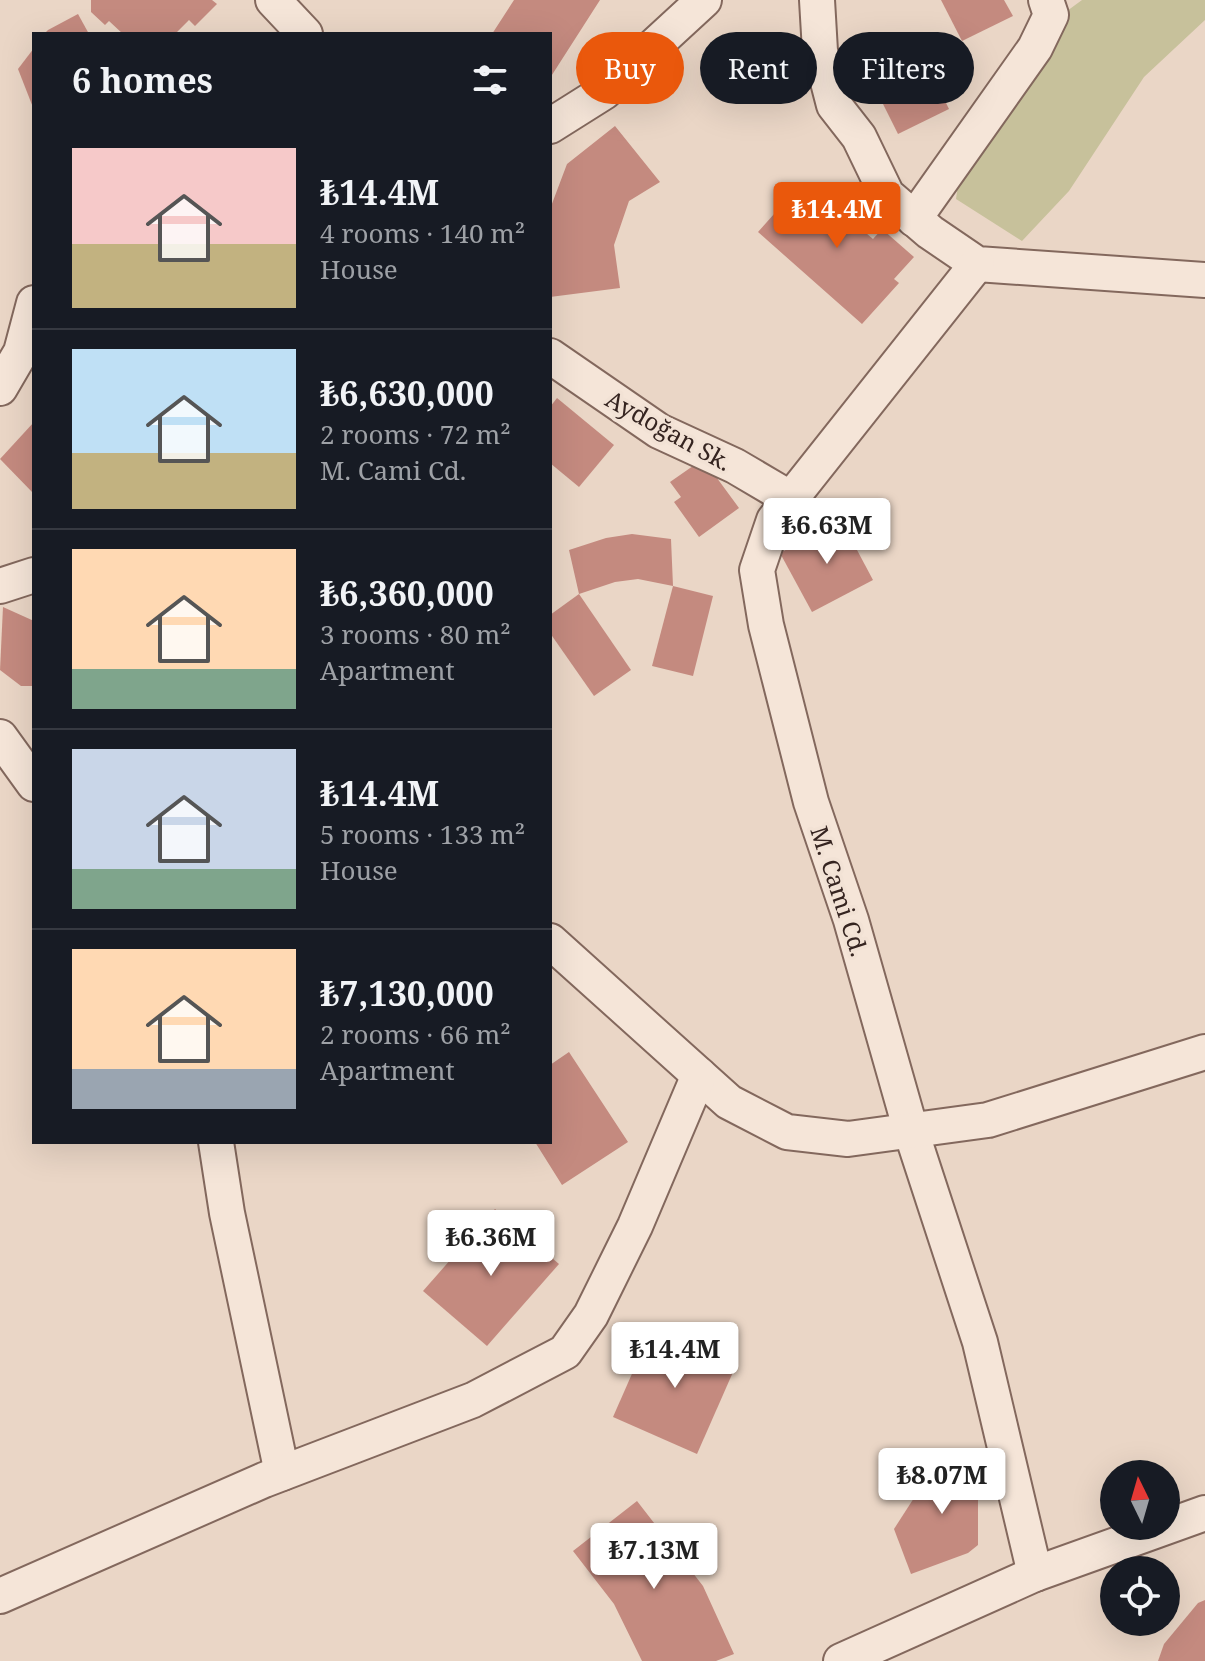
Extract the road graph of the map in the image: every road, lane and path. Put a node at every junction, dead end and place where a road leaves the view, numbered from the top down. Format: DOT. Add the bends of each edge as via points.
graph roads {
  1 [pos="273,0"];
  2 [pos="704,0"];
  3 [pos="817,0"];
  4 [pos="1046,0"];
  5 [pos="303,32"];
  6 [pos="552,125"];
  7 [pos="914,219"];
  8 [pos="977,264"];
  9 [pos="1205,280"];
  10 [pos="32,311"];
  11 [pos="552,357"];
  12 [pos="0,388"];
  13 [pos="791,499"];
  14 [pos="32,576"];
  15 [pos="0,586"];
  16 [pos="0,735"];
  17 [pos="32,743"];
  18 [pos="32,781"];
  19 [pos="552,943"];
  20 [pos="1205,1052"];
  21 [pos="699,1075"];
  22 [pos="911,1131"];
  23 [pos="216,1144"];
  24 [pos="282,1473"];
  25 [pos="1205,1513"];
  26 [pos="1035,1574"];
  27 [pos="0,1596"];
  28 [pos="841,1661"];
  1 -- 5 [label="street"];
  2 -- 6 [label="street" via="604,92"];
  3 -- 7 [label="street" via="820,51 834,105 859,137 887,195"];
  4 -- 7 [label="street" via="1051,15 1035,48"];
  7 -- 8 [label="street"];
  8 -- 9 [label="street"];
  8 -- 13 [label="street, M. Cami Cd."];
  10 -- 12 [label="street" via="21,352"];
  11 -- 13 [label="street, Aydoğan Sk." via="659,431"];
  13 -- 22 [label="street, M. Cami Cd." via="774,520 757,570 766,625 811,802"];
  14 -- 15 [label="street"];
  16 -- 17 [label="street"];
  16 -- 18 [label="street"];
  19 -- 21 [label="street"];
  20 -- 22 [label="street" via="988,1120"];
  21 -- 22 [label="street" via="729,1102 787,1132 848,1139"];
  21 -- 24 [label="street" via="635,1226 591,1315 565,1352 473,1400"];
  22 -- 26 [label="street, M. Cami Cd." via="980,1342"];
  23 -- 24 [label="street"];
  24 -- 27 [label="street"];
  25 -- 26 [label="street"];
  26 -- 28 [label="street"];
}
